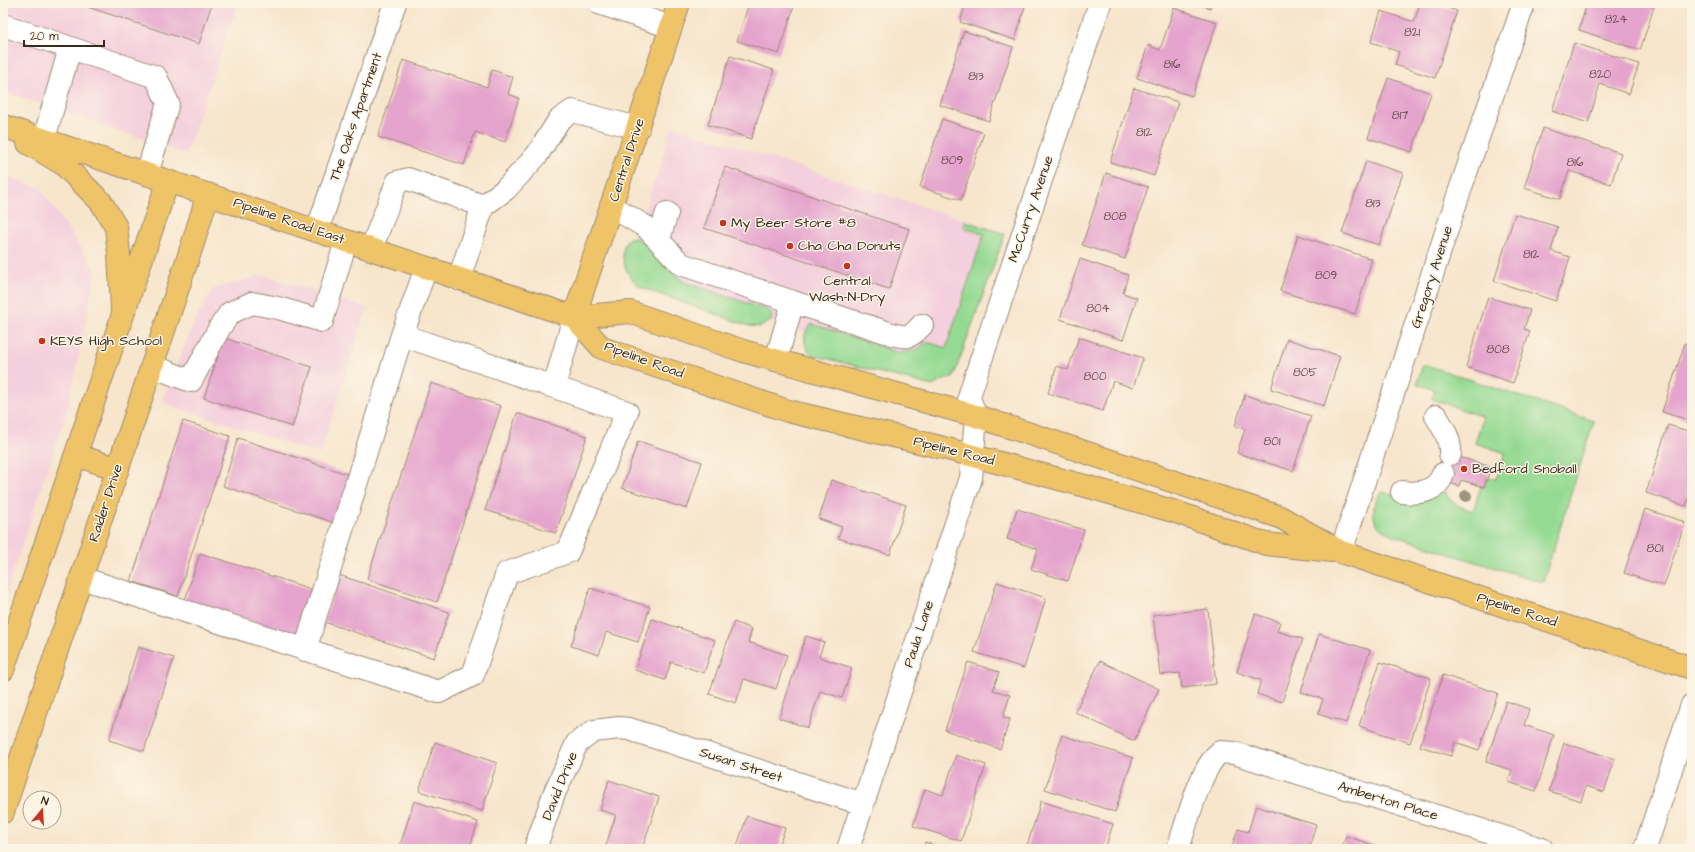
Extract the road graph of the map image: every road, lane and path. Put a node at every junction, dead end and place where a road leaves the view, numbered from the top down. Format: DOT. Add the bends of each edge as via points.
graph roads {
  1 [pos="395,3"];
  2 [pos="600,3"];
  3 [pos="679,3"];
  4 [pos="1100,3"];
  5 [pos="1524,3"];
  6 [pos="3,25"];
  7 [pos="671,27"];
  8 [pos="70,48"];
  9 [pos="3,127"];
  10 [pos="638,128"];
  11 [pos="44,139"];
  12 [pos="147,174"];
  13 [pos="168,181"];
  14 [pos="208,194"];
  15 [pos="483,206"];
  16 [pos="611,206"];
  17 [pos="667,213"];
  18 [pos="317,231"];
  19 [pos="659,239"];
  20 [pos="346,241"];
  21 [pos="371,249"];
  22 [pos="426,268"];
  23 [pos="459,279"];
  24 [pos="793,302"];
  25 [pos="574,317"];
  26 [pos="123,318"];
  27 [pos="922,325"];
  28 [pos="402,335"];
  29 [pos="776,360"];
  30 [pos="152,366"];
  31 [pos="554,387"];
  32 [pos="976,416"];
  33 [pos="1436,416"];
  34 [pos="76,455"];
  35 [pos="973,456"];
  36 [pos="118,469"];
  37 [pos="1402,492"];
  38 [pos="1341,552"];
  39 [pos="81,578"];
  40 [pos="305,650"];
  41 [pos="1692,668"];
  42 [pos="3,670"];
  43 [pos="1692,705"];
  44 [pos="619,728"];
  45 [pos="863,804"];
  46 [pos="3,812"];
  47 [pos="1494,842"];
  48 [pos="535,849"];
  49 [pos="848,849"];
  50 [pos="1178,849"];
  51 [pos="1542,849"];
  52 [pos="1645,849"];
  1 -- 18 [label="street, The Oaks Apartment"];
  2 -- 7 [label="street"];
  3 -- 7 [label="main road, Central Drive"];
  4 -- 32 [label="street, McCurry Avenue" via="971,390 969,398"];
  5 -- 38 [label="street, Gregory Avenue"];
  6 -- 8 [label="street"];
  7 -- 10 [label="main road, Central Drive"];
  8 -- 11 [label="street"];
  8 -- 12 [label="street" via="156,77 168,103"];
  9 -- 11 [label="main road, Pipeline Road East"];
  9 -- 26 [label="main road" via="63,164 101,202 116,227"];
  10 -- 15 [label="street" via="572,111 559,120 537,155 506,189"];
  10 -- 16 [label="main road, Central Drive"];
  11 -- 12 [label="main road, Pipeline Road East"];
  12 -- 13 [label="main road, Pipeline Road East"];
  13 -- 14 [label="main road, Pipeline Road East"];
  13 -- 26 [label="main road"];
  14 -- 18 [label="main road, Pipeline Road East"];
  14 -- 30 [label="main road, Raider Drive"];
  15 -- 21 [label="street" via="408,179 397,182"];
  15 -- 23 [label="street"];
  16 -- 19 [label="street" via="640,222"];
  16 -- 25 [label="main road, Central Drive"];
  17 -- 19 [label="street"];
  18 -- 20 [label="main road, Pipeline Road East"];
  19 -- 24 [label="street" via="674,258 687,267"];
  20 -- 21 [label="main road, Pipeline Road East"];
  20 -- 30 [label="street" via="322,321 252,303 230,313 190,381"];
  21 -- 22 [label="main road, Pipeline Road East"];
  22 -- 23 [label="main road, Pipeline Road East"];
  22 -- 28 [label="street"];
  23 -- 25 [label="main road, Pipeline Road East"];
  24 -- 27 [label="street" via="906,337"];
  24 -- 29 [label="street"];
  25 -- 29 [label="main road, Pipeline Road" via="630,312"];
  25 -- 31 [label="street"];
  25 -- 35 [label="main road, Pipeline Road" via="602,348 788,411"];
  26 -- 34 [label="main road"];
  28 -- 31 [label="street"];
  28 -- 40 [label="street"];
  29 -- 32 [label="main road, Pipeline Road"];
  30 -- 36 [label="main road, Raider Drive"];
  31 -- 40 [label="street" via="627,412 568,552 507,574 473,675 439,692"];
  32 -- 35 [label="street, Paula Lane"];
  32 -- 38 [label="main road, Pipeline Road" via="1280,517"];
  33 -- 37 [label="street" via="1450,444 1439,483 1426,491"];
  34 -- 36 [label="main road"];
  34 -- 42 [label="main road"];
  35 -- 38 [label="main road, Pipeline Road" via="1176,512 1266,544"];
  35 -- 45 [label="street, Paula Lane" via="971,478"];
  36 -- 39 [label="main road, Raider Drive"];
  38 -- 41 [label="main road, Pipeline Road"];
  39 -- 40 [label="street"];
  39 -- 46 [label="main road, Raider Drive"];
  43 -- 52 [label="street"];
  44 -- 45 [label="street, Susan Street" via="629,729"];
  44 -- 48 [label="street, David Drive" via="594,730 577,743 554,794"];
  45 -- 49 [label="street, Paula Lane"];
  47 -- 50 [label="street, Amberton Place" via="1234,753 1220,752 1213,757 1204,772"];
  47 -- 51 [label="street, Amberton Place"];
}
